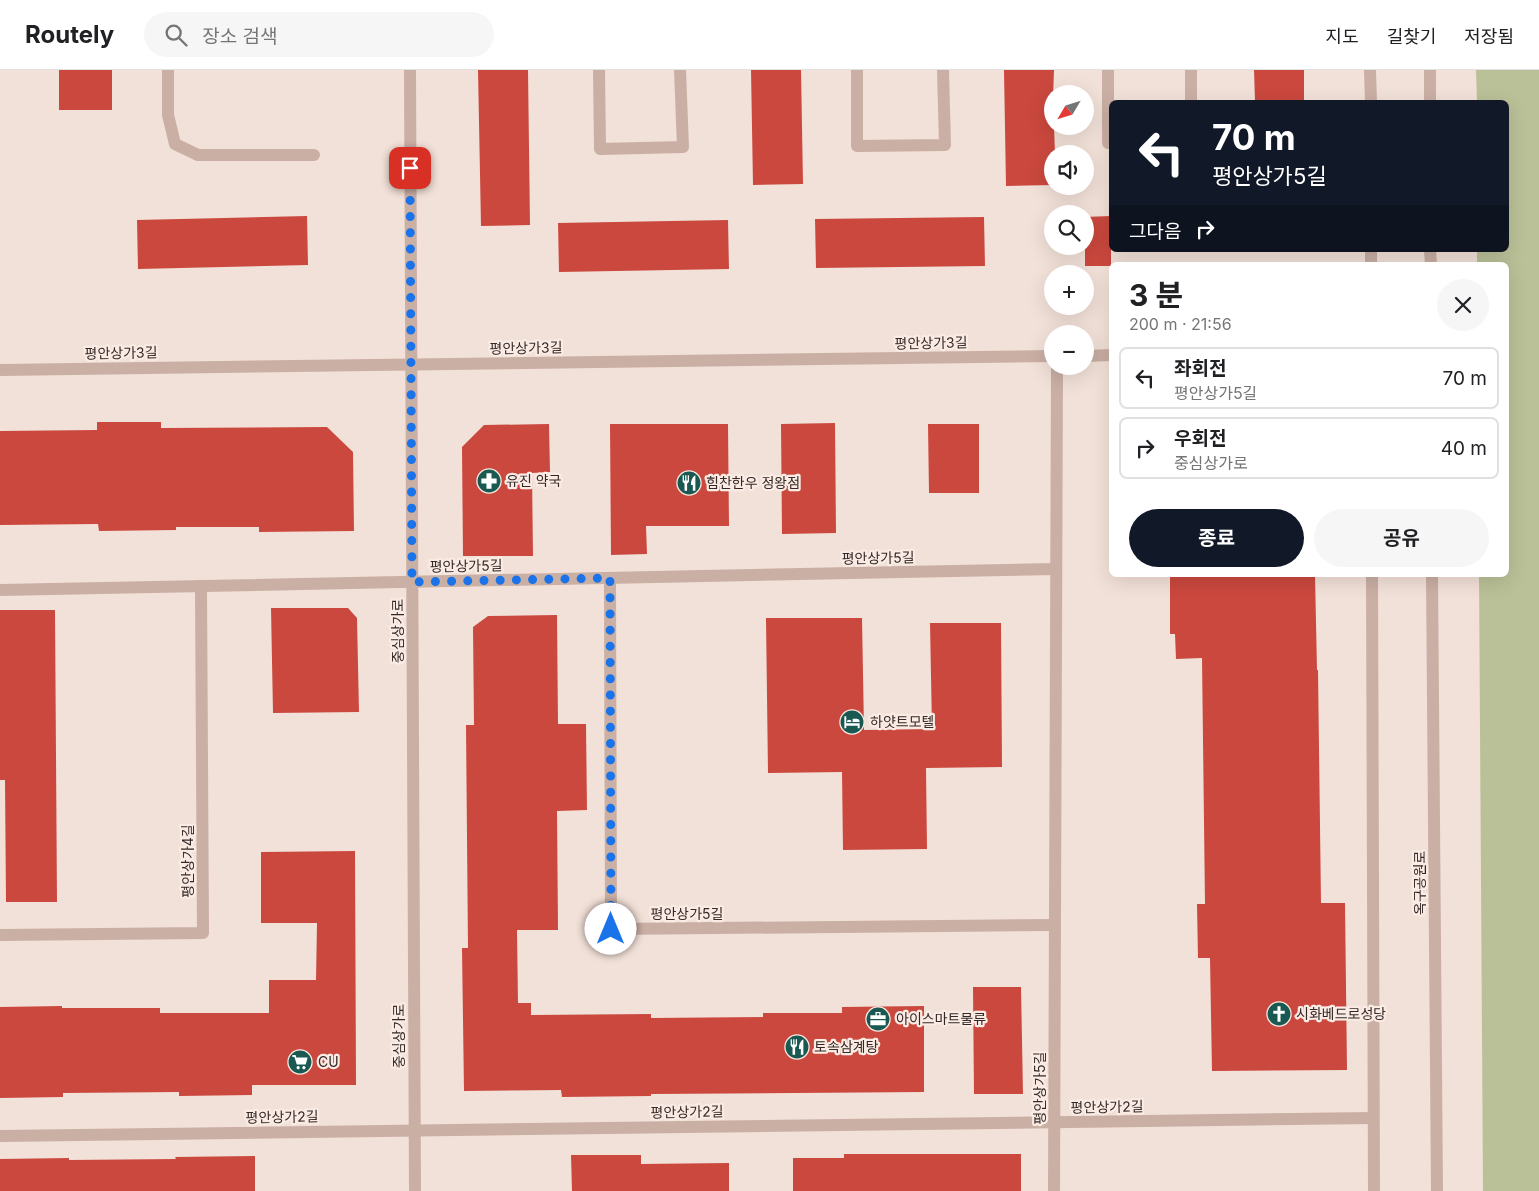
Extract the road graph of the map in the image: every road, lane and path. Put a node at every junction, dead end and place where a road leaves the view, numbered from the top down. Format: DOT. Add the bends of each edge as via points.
graph roads {
  1 [pos="168,70"];
  2 [pos="410,70"];
  3 [pos="599,70"];
  4 [pos="680,70"];
  5 [pos="857,70"];
  6 [pos="943,70"];
  7 [pos="1108,70"];
  8 [pos="1191,70"];
  9 [pos="1370,70"];
  10 [pos="1430,70"];
  11 [pos="1191,100"];
  12 [pos="1370,100"];
  13 [pos="1430,100"];
  14 [pos="1109,142"];
  15 [pos="314,155"];
  16 [pos="1109,355"];
  17 [pos="1044,356"];
  18 [pos="1094,356"];
  19 [pos="411,364"];
  20 [pos="0,370"];
  21 [pos="1057,375"];
  22 [pos="1056,569"];
  23 [pos="1372,577"];
  24 [pos="1432,577"];
  25 [pos="610,578"];
  26 [pos="412,582"];
  27 [pos="202,586"];
  28 [pos="0,590"];
  29 [pos="1055,925"];
  30 [pos="0,935"];
  31 [pos="1374,1118"];
  32 [pos="1054,1122"];
  33 [pos="415,1131"];
  34 [pos="0,1136"];
  35 [pos="415,1191"];
  36 [pos="1054,1191"];
  37 [pos="1374,1191"];
  38 [pos="1437,1191"];
  1 -- 15 [label="street" via="168,115 175,144 198,155"];
  2 -- 19 [label="street, 중심상가로"];
  3 -- 4 [label="street" via="600,149 683,147"];
  5 -- 6 [label="street" via="857,146 945,145"];
  7 -- 14 [label="street"];
  8 -- 11 [label="street"];
  9 -- 12 [label="street"];
  10 -- 13 [label="street"];
  16 -- 18 [label="street"];
  17 -- 19 [label="street, 평안상가3길"];
  19 -- 20 [label="street, 평안상가3길"];
  19 -- 26 [label="street, 중심상가로"];
  21 -- 22 [label="street, 평안상가5길"];
  22 -- 25 [label="street, 평안상가5길"];
  22 -- 29 [label="street, 평안상가5길"];
  23 -- 31 [label="street"];
  24 -- 38 [label="street, 옥구공원로"];
  25 -- 26 [label="street, 평안상가5길"];
  25 -- 29 [label="street, 평안상가5길" via="611,929"];
  26 -- 27 [label="street"];
  26 -- 33 [label="street, 중심상가로"];
  27 -- 28 [label="street"];
  27 -- 30 [label="street, 평안상가4길" via="203,933"];
  29 -- 32 [label="street, 평안상가5길"];
  31 -- 32 [label="street, 평안상가2길"];
  31 -- 37 [label="street"];
  32 -- 33 [label="street, 평안상가2길"];
  32 -- 36 [label="street, 평안상가5길"];
  33 -- 34 [label="street, 평안상가2길"];
  33 -- 35 [label="street, 중심상가로"];
}
